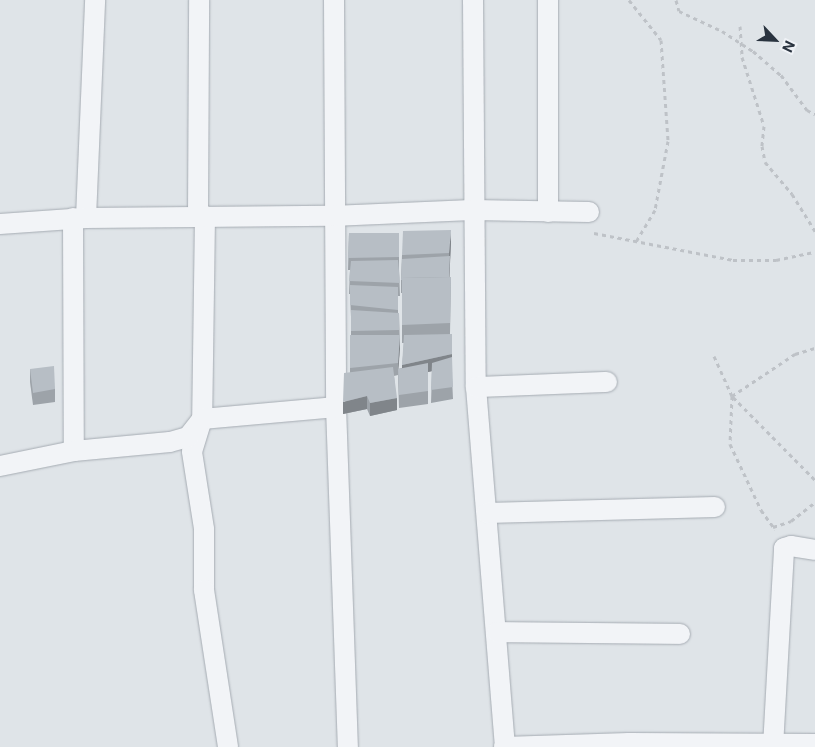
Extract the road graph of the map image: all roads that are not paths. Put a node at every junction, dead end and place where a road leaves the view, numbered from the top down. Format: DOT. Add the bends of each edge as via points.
graph roads {
  1 [pos="95,0"];
  2 [pos="199,0"];
  3 [pos="334,0"];
  4 [pos="473,0"];
  5 [pos="548,0"];
  6 [pos="472,210"];
  7 [pos="548,212"];
  8 [pos="589,212"];
  9 [pos="202,216"];
  10 [pos="332,216"];
  11 [pos="79,218"];
  12 [pos="0,224"];
  13 [pos="607,382"];
  14 [pos="476,387"];
  15 [pos="336,407"];
  16 [pos="202,420"];
  17 [pos="74,451"];
  18 [pos="0,466"];
  19 [pos="715,507"];
  20 [pos="487,513"];
  21 [pos="815,550"];
  22 [pos="497,632"];
  23 [pos="680,634"];
  24 [pos="774,744"];
  25 [pos="815,744"];
  26 [pos="629,745"];
  27 [pos="228,747"];
  28 [pos="348,747"];
  29 [pos="505,747"];
  1 -- 11 [label="street"];
  2 -- 9 [label="street"];
  3 -- 10 [label="street"];
  4 -- 6 [label="street"];
  5 -- 7 [label="street"];
  6 -- 7 [label="street"];
  6 -- 10 [label="street"];
  6 -- 14 [label="street"];
  7 -- 8 [label="street"];
  9 -- 10 [label="street"];
  9 -- 11 [label="street"];
  9 -- 16 [label="street"];
  10 -- 15 [label="street"];
  11 -- 12 [label="street"];
  11 -- 17 [label="street"];
  13 -- 14 [label="street"];
  14 -- 20 [label="street"];
  15 -- 16 [label="street"];
  15 -- 28 [label="street"];
  16 -- 17 [label="street" via="188,437 170,442"];
  16 -- 27 [label="street" via="192,452 204,529 204,590"];
  17 -- 18 [label="street"];
  19 -- 20 [label="street"];
  20 -- 22 [label="street"];
  21 -- 24 [label="street" via="784,548"];
  22 -- 23 [label="street"];
  22 -- 29 [label="street"];
  24 -- 25 [label="street"];
  24 -- 26 [label="street"];
  26 -- 29 [label="street"];
}
